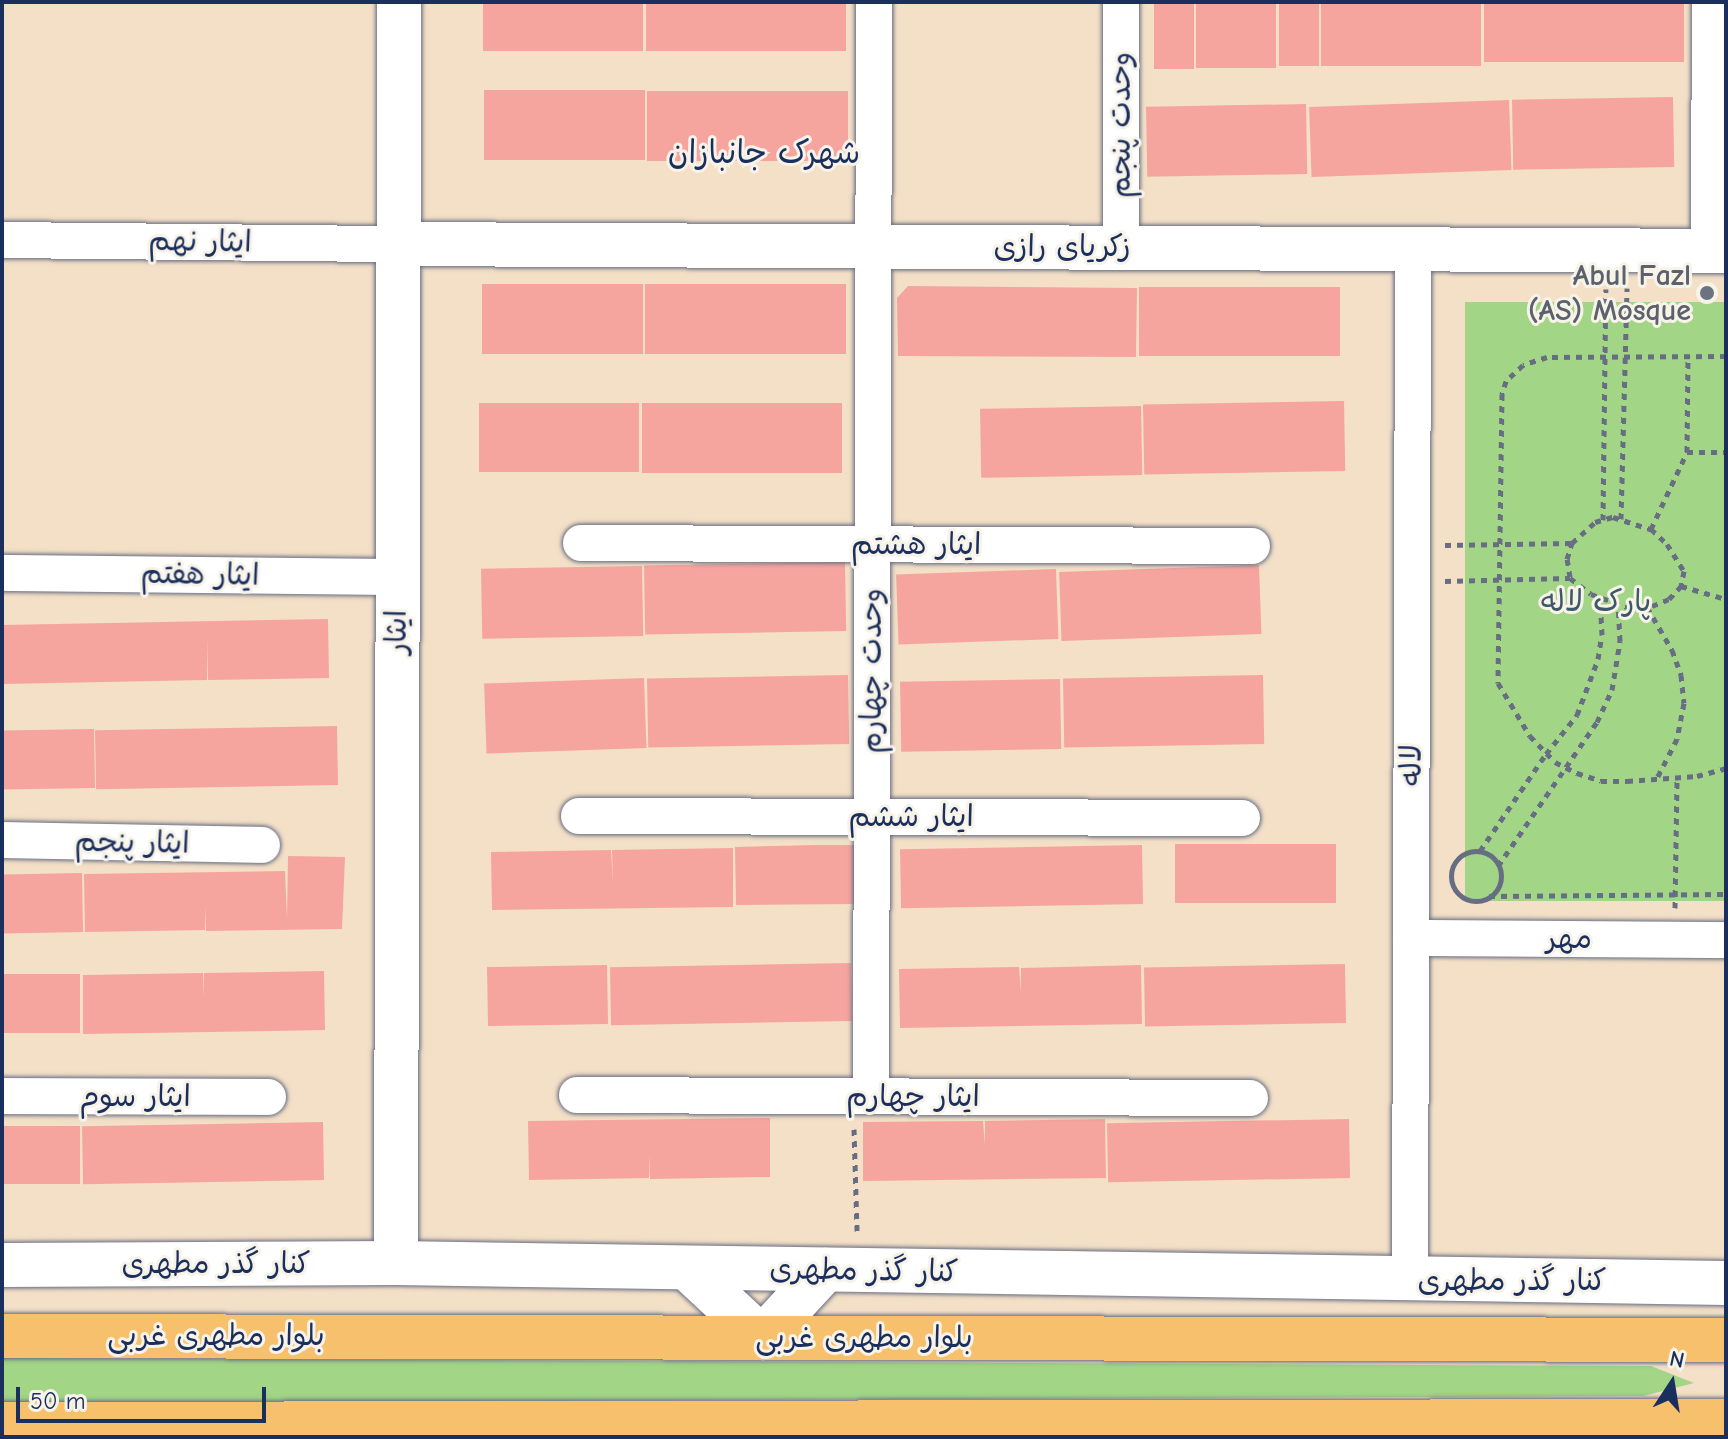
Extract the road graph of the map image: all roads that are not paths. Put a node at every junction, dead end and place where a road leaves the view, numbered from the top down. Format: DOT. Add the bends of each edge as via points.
graph roads {
  1 [pos="399,2"];
  2 [pos="874,2"];
  3 [pos="1121,2"];
  4 [pos="1710,2"];
  5 [pos="2,240"];
  6 [pos="398,244"];
  7 [pos="873,246"];
  8 [pos="1121,248"];
  9 [pos="1413,250"];
  10 [pos="1718,251"];
  11 [pos="581,543"];
  12 [pos="872,544"];
  13 [pos="1252,546"];
  14 [pos="2,573"];
  15 [pos="398,577"];
  16 [pos="579,816"];
  17 [pos="872,817"];
  18 [pos="1242,818"];
  19 [pos="2,840"];
  20 [pos="262,845"];
  21 [pos="1411,938"];
  22 [pos="1726,940"];
  23 [pos="577,1095"];
  24 [pos="2,1096"];
  25 [pos="862,1096"];
  26 [pos="268,1097"];
  27 [pos="1250,1098"];
  28 [pos="396,1263"];
  29 [pos="2,1265"];
  30 [pos="687,1268"];
  31 [pos="842,1271"];
  32 [pos="1410,1280"];
  33 [pos="1726,1283"];
  34 [pos="2,1336"];
  35 [pos="762,1338"];
  36 [pos="1726,1340"];
  37 [pos="1726,1421"];
  38 [pos="19,1428"];
  1 -- 6 [label="street, ایثار"];
  2 -- 7 [label="street, وحدت چهارم"];
  3 -- 8 [label="street, وحدت پنجم"];
  4 -- 10 [label="street"];
  5 -- 6 [label="street, ایثار نهم"];
  6 -- 7 [label="street, زکریای رازی"];
  6 -- 15 [label="street, ایثار"];
  7 -- 8 [label="street, زکریای رازی"];
  7 -- 12 [label="street, وحدت چهارم"];
  8 -- 9 [label="street, زکریای رازی"];
  9 -- 10 [label="street, زکریای رازی"];
  9 -- 21 [label="street, لاله"];
  11 -- 12 [label="street, ایثار هشتم"];
  12 -- 13 [label="street, ایثار هشتم"];
  12 -- 17 [label="street, وحدت چهارم"];
  14 -- 15 [label="street, ایثار هفتم"];
  15 -- 28 [label="street, ایثار"];
  16 -- 17 [label="street, ایثار ششم"];
  17 -- 18 [label="street, ایثار ششم"];
  17 -- 25 [label="street, وحدت چهارم"];
  19 -- 20 [label="street, ایثار پنجم"];
  21 -- 22 [label="street, مهر"];
  21 -- 32 [label="street, لاله"];
  23 -- 25 [label="street, ایثار چهارم"];
  24 -- 26 [label="street, ایثار سوم"];
  25 -- 27 [label="street, ایثار چهارم"];
  28 -- 29 [label="street, کنار گذر مطهری"];
  28 -- 30 [label="street, کنار گذر مطهری"];
  30 -- 31 [label="street, کنار گذر مطهری"];
  30 -- 35 [label="street"];
  31 -- 32 [label="street, کنار گذر مطهری"];
  31 -- 35 [label="street"];
  32 -- 33 [label="street, کنار گذر مطهری"];
  34 -- 35 [label="main road, بلوار مطهری غربی"];
  35 -- 36 [label="main road, بلوار مطهری غربی"];
  37 -- 38 [label="main road"];
}
